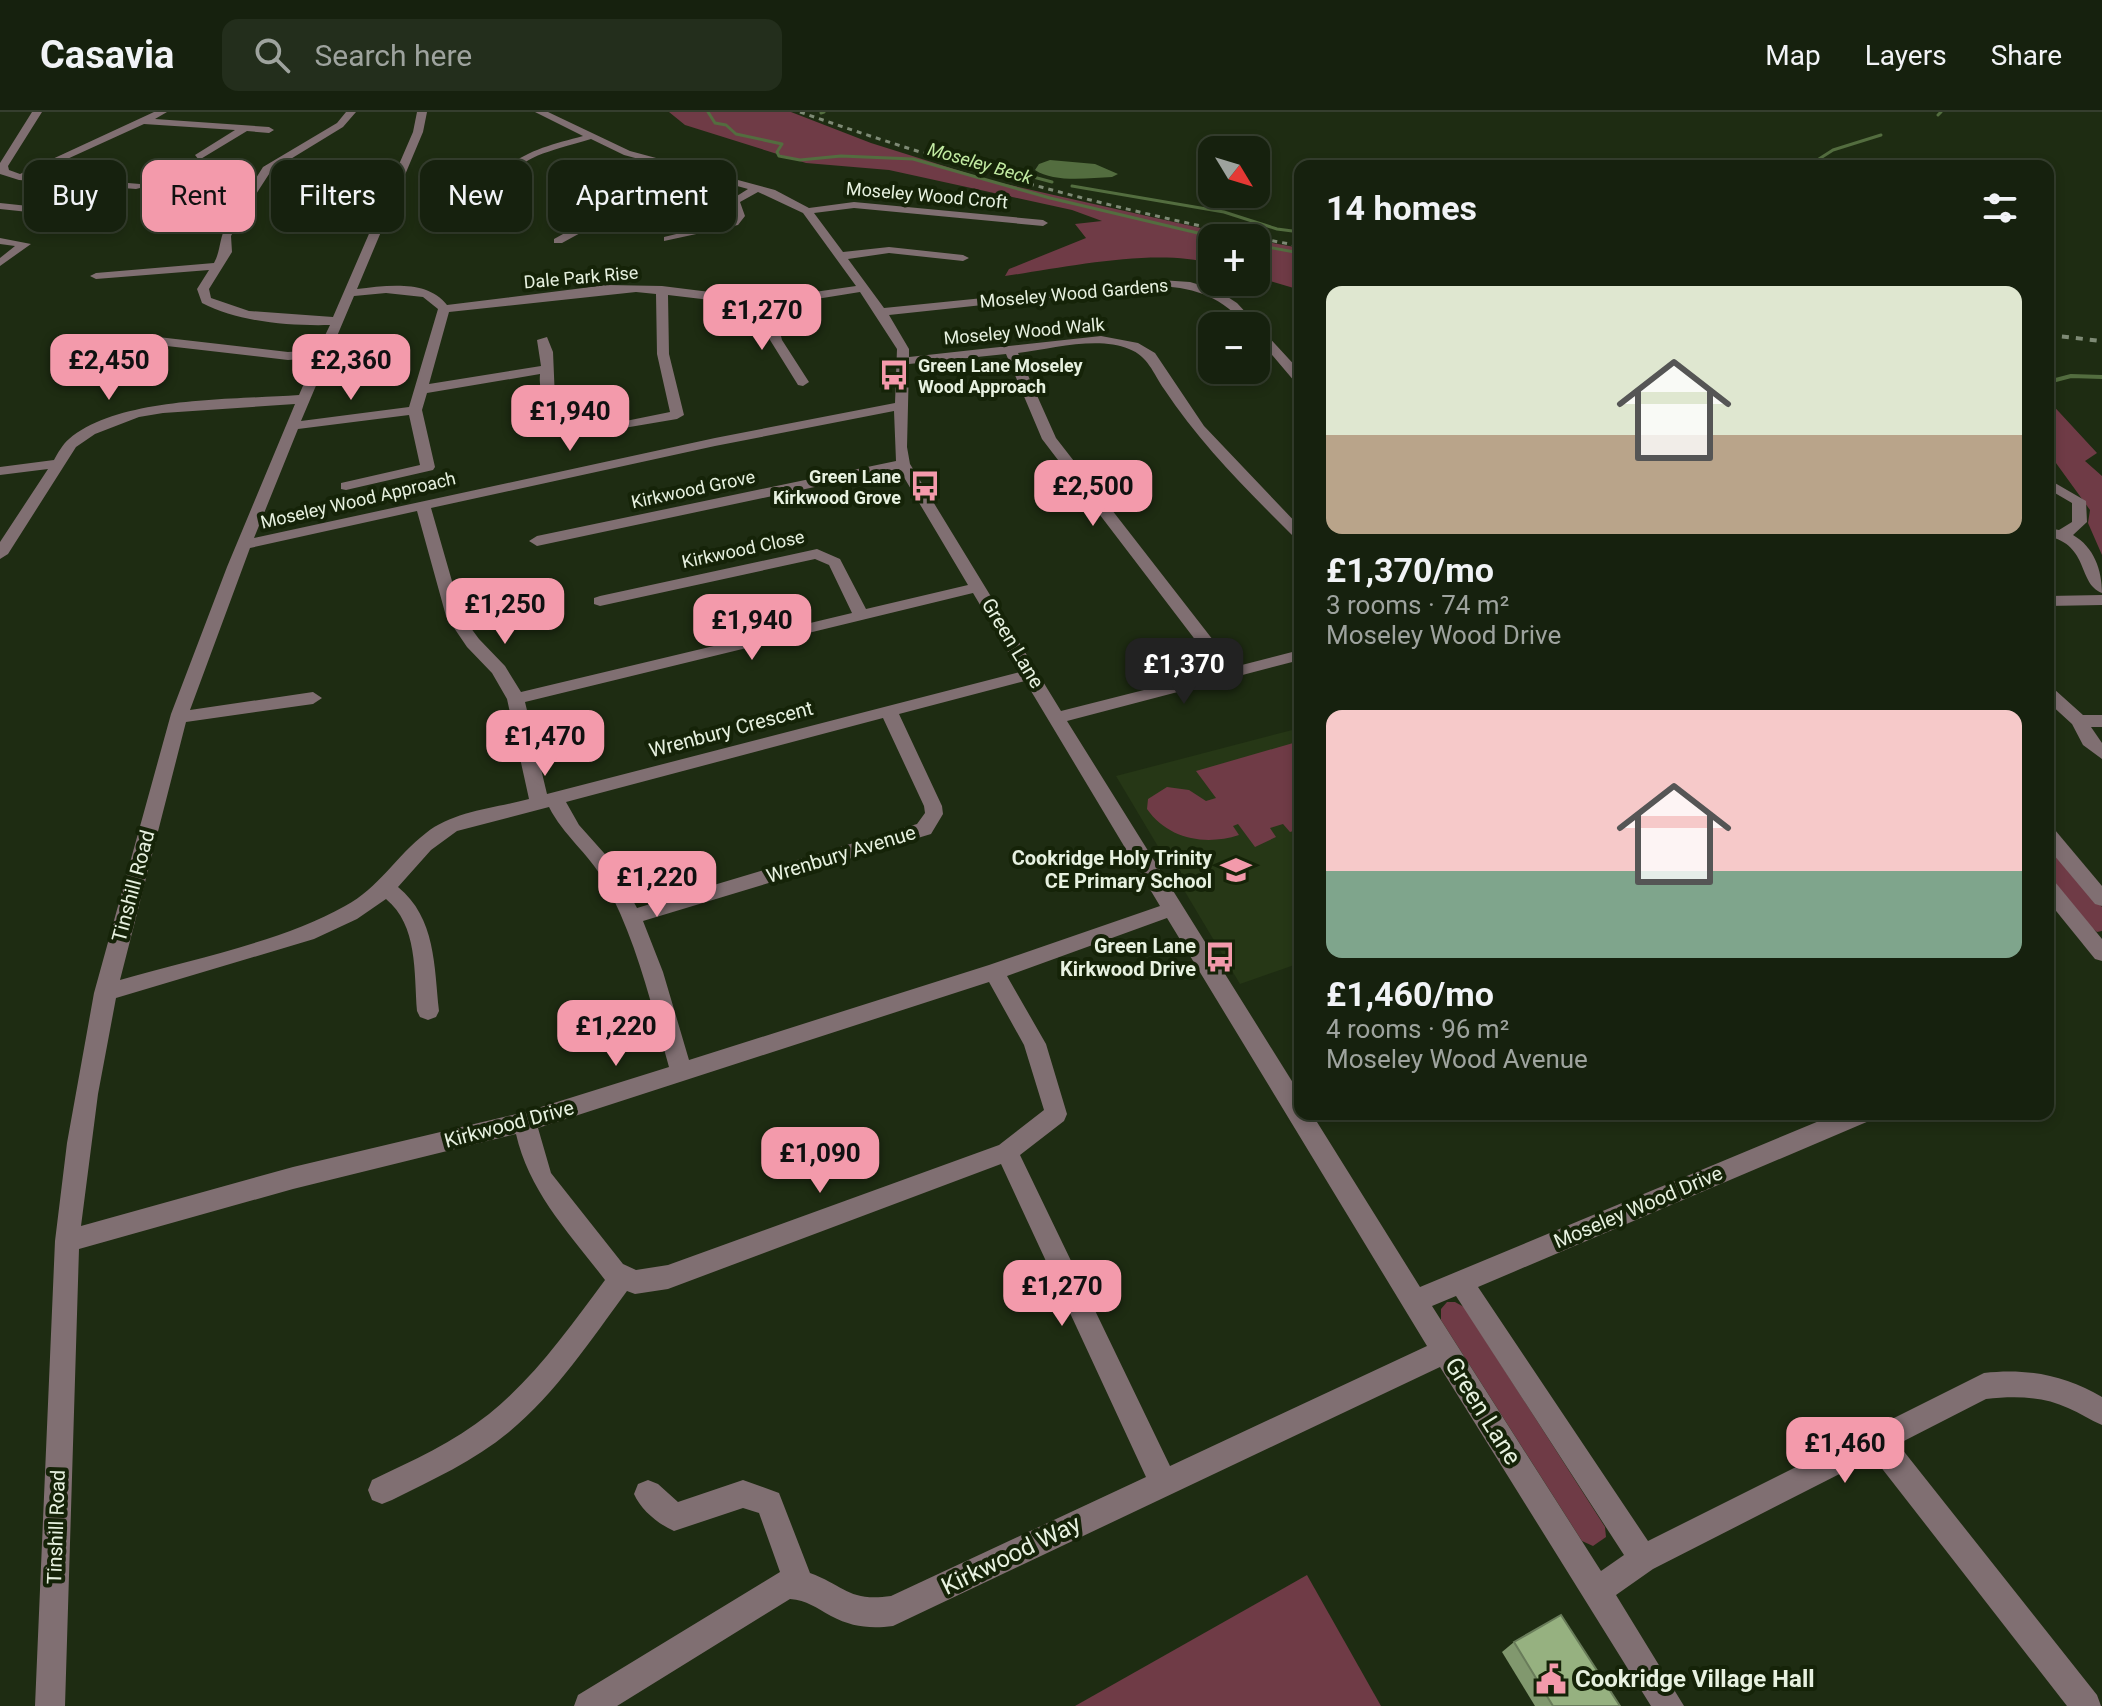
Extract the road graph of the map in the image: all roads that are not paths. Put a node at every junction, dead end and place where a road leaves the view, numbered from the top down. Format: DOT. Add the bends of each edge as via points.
graph roads {
  1 [pos="37,112"];
  2 [pos="162,112"];
  3 [pos="351,112"];
  4 [pos="422,112"];
  5 [pos="540,112"];
  6 [pos="145,121"];
  7 [pos="246,128"];
  8 [pos="269,130"];
  9 [pos="310,133"];
  10 [pos="325,134"];
  11 [pos="592,136"];
  12 [pos="204,152"];
  13 [pos="527,160"];
  14 [pos="649,160"];
  15 [pos="19,177"];
  16 [pos="0,184"];
  17 [pos="736,184"];
  18 [pos="136,186"];
  19 [pos="255,188"];
  20 [pos="755,189"];
  21 [pos="0,206"];
  22 [pos="24,209"];
  23 [pos="807,211"];
  24 [pos="1043,223"];
  25 [pos="229,232"];
  26 [pos="574,232"];
  27 [pos="668,239"];
  28 [pos="0,241"];
  29 [pos="558,241"];
  30 [pos="841,256"];
  31 [pos="963,258"];
  32 [pos="0,263"];
  33 [pos="217,266"];
  34 [pos="96,276"];
  35 [pos="863,288"];
  36 [pos="662,290"];
  37 [pos="348,293"];
  38 [pos="766,303"];
  39 [pos="444,309"];
  40 [pos="881,312"];
  41 [pos="1240,312"];
  42 [pos="336,321"];
  43 [pos="132,338"];
  44 [pos="543,340"];
  45 [pos="1270,344"];
  46 [pos="1011,350"];
  47 [pos="321,354"];
  48 [pos="903,361"];
  49 [pos="547,369"];
  50 [pos="1294,372"];
  51 [pos="803,382"];
  52 [pos="419,390"];
  53 [pos="304,399"];
  54 [pos="900,406"];
  55 [pos="415,410"];
  56 [pos="292,426"];
  57 [pos="611,428"];
  58 [pos="567,435"];
  59 [pos="60,463"];
  60 [pos="903,464"];
  61 [pos="0,471"];
  62 [pos="346,486"];
  63 [pos="2054,486"];
  64 [pos="422,504"];
  65 [pos="1294,529"];
  66 [pos="2055,533"];
  67 [pos="537,541"];
  68 [pos="246,544"];
  69 [pos="0,554"];
  70 [pos="978,587"];
  71 [pos="2102,588"];
  72 [pos="2102,600"];
  73 [pos="600,601"];
  74 [pos="2054,601"];
  75 [pos="861,615"];
  76 [pos="1294,657"];
  77 [pos="1230,673"];
  78 [pos="1031,674"];
  79 [pos="313,698"];
  80 [pos="2054,698"];
  81 [pos="516,699"];
  82 [pos="888,710"];
  83 [pos="179,717"];
  84 [pos="1058,718"];
  85 [pos="2079,721"];
  86 [pos="2102,721"];
  87 [pos="2102,753"];
  88 [pos="547,800"];
  89 [pos="2054,842"];
  90 [pos="386,888"];
  91 [pos="2054,894"];
  92 [pos="2102,899"];
  93 [pos="1172,909"];
  94 [pos="632,917"];
  95 [pos="2100,947"];
  96 [pos="994,972"];
  97 [pos="105,993"];
  98 [pos="428,1011"];
  99 [pos="681,1071"];
  100 [pos="1290,1079"];
  101 [pos="1304,1120"];
  102 [pos="1847,1120"];
  103 [pos="525,1122"];
  104 [pos="1007,1152"];
  105 [pos="67,1241"];
  106 [pos="621,1278"];
  107 [pos="1460,1281"];
  108 [pos="1416,1301"];
  109 [pos="1445,1351"];
  110 [pos="2102,1412"];
  111 [pos="1877,1440"];
  112 [pos="1163,1482"];
  113 [pos="382,1490"];
  114 [pos="648,1494"];
  115 [pos="1643,1559"];
  116 [pos="799,1584"];
  117 [pos="1596,1592"];
  118 [pos="50,1706"];
  119 [pos="589,1706"];
  120 [pos="1669,1706"];
  121 [pos="2086,1706"];
  1 -- 15 [label="street" via="3,169"];
  2 -- 6 [label="street"];
  3 -- 10 [label="street"];
  4 -- 37 [label="street, Tinshill Road"];
  5 -- 11 [label="street, Green Lane"];
  6 -- 7 [label="street"];
  6 -- 15 [label="street"];
  7 -- 8 [label="street"];
  7 -- 12 [label="street"];
  9 -- 10 [label="street"];
  10 -- 19 [label="street" via="267,169"];
  11 -- 13 [label="street"];
  11 -- 14 [label="street, Green Lane"];
  15 -- 16 [label="street"];
  15 -- 18 [label="street"];
  17 -- 20 [label="street, Green Lane"];
  20 -- 23 [label="street, Green Lane" via="789,199"];
  20 -- 27 [label="street" via="734,201 740,216 734,223"];
  21 -- 22 [label="street"];
  23 -- 24 [label="street, Moseley Wood Croft" via="854,205"];
  23 -- 30 [label="street, Green Lane"];
  25 -- 33 [label="street"];
  26 -- 29 [label="street"];
  28 -- 32 [label="street" via="25,244"];
  30 -- 31 [label="street" via="889,250"];
  30 -- 35 [label="street, Green Lane"];
  33 -- 34 [label="street"];
  33 -- 42 [label="street" via="203,289 211,304 310,322"];
  35 -- 38 [label="street, Dale Park Rise"];
  35 -- 40 [label="street, Green Lane"];
  36 -- 38 [label="street, Dale Park Rise"];
  36 -- 39 [label="street, Dale Park Rise" via="607,289"];
  36 -- 57 [label="street" via="667,387 677,415"];
  37 -- 39 [label="street" via="418,292"];
  37 -- 42 [label="street, Tinshill Road"];
  38 -- 51 [label="street" via="776,340"];
  39 -- 52 [label="street"];
  40 -- 41 [label="street, Moseley Wood Gardens" via="1160,283 1225,297"];
  40 -- 48 [label="street, Green Lane" via="898,338"];
  42 -- 47 [label="street, Tinshill Road"];
  43 -- 47 [label="street" via="288,356"];
  44 -- 49 [label="street" via="549,354"];
  45 -- 50 [label="street, Moseley Wood Gardens"];
  46 -- 48 [label="street, Moseley Wood Walk"];
  46 -- 65 [label="street, Moseley Wood Walk" via="1101,340 1142,349 1187,414"];
  46 -- 77 [label="street" via="1049,439"];
  47 -- 53 [label="street, Tinshill Road"];
  48 -- 54 [label="street, Green Lane"];
  49 -- 52 [label="street"];
  49 -- 58 [label="street" via="547,398"];
  52 -- 55 [label="street"];
  53 -- 56 [label="street, Tinshill Road"];
  53 -- 59 [label="street" via="136,414 90,431 71,444"];
  54 -- 60 [label="street, Green Lane"];
  54 -- 64 [label="street, Moseley Wood Approach"];
  55 -- 56 [label="street"];
  55 -- 62 [label="street" via="428,467"];
  56 -- 68 [label="street, Tinshill Road"];
  59 -- 61 [label="street"];
  59 -- 69 [label="street"];
  60 -- 67 [label="street, Kirkwood Grove"];
  60 -- 70 [label="street, Green Lane"];
  63 -- 66 [label="street" via="2079,501 2083,518 2078,527"];
  64 -- 68 [label="street, Moseley Wood Approach"];
  64 -- 81 [label="street" via="454,616"];
  66 -- 71 [label="street" via="2079,543"];
  68 -- 83 [label="street, Tinshill Road"];
  70 -- 75 [label="street"];
  70 -- 78 [label="street, Green Lane"];
  72 -- 74 [label="street"];
  73 -- 75 [label="street, Kirkwood Close" via="817,554 835,562"];
  75 -- 81 [label="street"];
  76 -- 77 [label="street"];
  77 -- 84 [label="street"];
  78 -- 82 [label="street, Wrenbury Crescent"];
  78 -- 84 [label="street, Green Lane"];
  79 -- 83 [label="street"];
  80 -- 85 [label="street"];
  81 -- 88 [label="street"];
  82 -- 88 [label="street, Wrenbury Crescent"];
  82 -- 94 [label="street, Wrenbury Avenue" via="933,806 924,829"];
  83 -- 97 [label="street, Tinshill Road"];
  84 -- 93 [label="street, Green Lane"];
  85 -- 86 [label="street"];
  85 -- 87 [label="street"];
  88 -- 90 [label="street, Wrenbury Crescent" via="436,834"];
  88 -- 94 [label="street" via="592,848"];
  89 -- 92 [label="street"];
  90 -- 97 [label="street, Wrenbury Crescent" via="347,915 307,933"];
  90 -- 98 [label="street" via="408,906 420,934"];
  91 -- 95 [label="street"];
  93 -- 96 [label="street, Kirkwood Drive"];
  93 -- 100 [label="street, Green Lane"];
  94 -- 99 [label="street"];
  96 -- 99 [label="street, Kirkwood Drive"];
  96 -- 104 [label="street" via="1035,1044 1056,1114"];
  97 -- 105 [label="street, Tinshill Road"];
  99 -- 103 [label="street, Kirkwood Drive"];
  101 -- 108 [label="street, Green Lane"];
  102 -- 107 [label="street, Moseley Wood Drive"];
  103 -- 105 [label="street, Kirkwood Drive" via="293,1178"];
  103 -- 106 [label="street" via="543,1180"];
  104 -- 106 [label="street" via="668,1277 635,1282"];
  104 -- 112 [label="street"];
  105 -- 118 [label="street, Tinshill Road"];
  106 -- 113 [label="street" via="573,1345 498,1423 460,1450"];
  107 -- 108 [label="street, Moseley Wood Drive"];
  107 -- 115 [label="street"];
  108 -- 109 [label="street, Green Lane"];
  109 -- 112 [label="street, Kirkwood Way"];
  109 -- 117 [label="street, Green Lane"];
  110 -- 111 [label="street" via="2040,1384 2011,1381 1984,1386"];
  111 -- 115 [label="street"];
  111 -- 121 [label="street"];
  112 -- 116 [label="street, Kirkwood Way" via="893,1611 870,1616 850,1612"];
  114 -- 116 [label="street" via="674,1517 743,1494 769,1503"];
  115 -- 117 [label="street"];
  116 -- 119 [label="street" via="775,1589"];
  117 -- 120 [label="street, Green Lane"];
}
